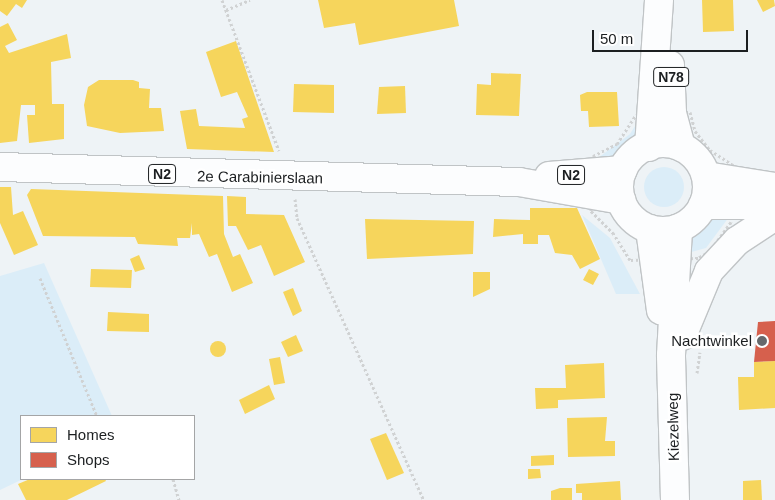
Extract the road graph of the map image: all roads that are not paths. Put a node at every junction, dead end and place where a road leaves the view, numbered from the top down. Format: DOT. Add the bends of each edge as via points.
graph roads {
  1 [pos="659,4"];
  2 [pos="662,113"];
  3 [pos="649,147"];
  4 [pos="681,147"];
  5 [pos="0,167"];
  6 [pos="623,170"];
  7 [pos="706,176"];
  8 [pos="591,184"];
  9 [pos="775,187"];
  10 [pos="736,193"];
  11 [pos="621,200"];
  12 [pos="703,205"];
  13 [pos="775,205"];
  14 [pos="775,216"];
  15 [pos="678,228"];
  16 [pos="650,229"];
  17 [pos="666,259"];
  18 [pos="671,355"];
  19 [pos="675,500"];
  1 -- 2 [label="main road, N78" via="670,55"];
  2 -- 3 [label="main road, N78"];
  2 -- 4 [label="main road, N78"];
  3 -- 4 [label="main road"];
  3 -- 6 [label="main road" via="634,154"];
  4 -- 7 [label="main road" via="694,156"];
  5 -- 8 [label="main road, 2e Carabinierslaan / N2"];
  6 -- 8 [label="main road, 2e Carabinierslaan / N2"];
  6 -- 11 [label="main road"];
  7 -- 10 [label="main road"];
  7 -- 12 [label="main road"];
  8 -- 11 [label="main road, 2e Carabinierslaan / N2"];
  9 -- 10 [label="main road"];
  10 -- 12 [label="main road"];
  10 -- 13 [label="main road"];
  11 -- 16 [label="main road" via="631,217"];
  12 -- 15 [label="main road"];
  14 -- 18 [label="main road" via="737,241 709,271"];
  15 -- 16 [label="main road"];
  15 -- 17 [label="main road, Kiezelweg"];
  16 -- 17 [label="main road, Kiezelweg"];
  17 -- 18 [label="main road, Kiezelweg"];
  18 -- 19 [label="main road, Kiezelweg"];
}
